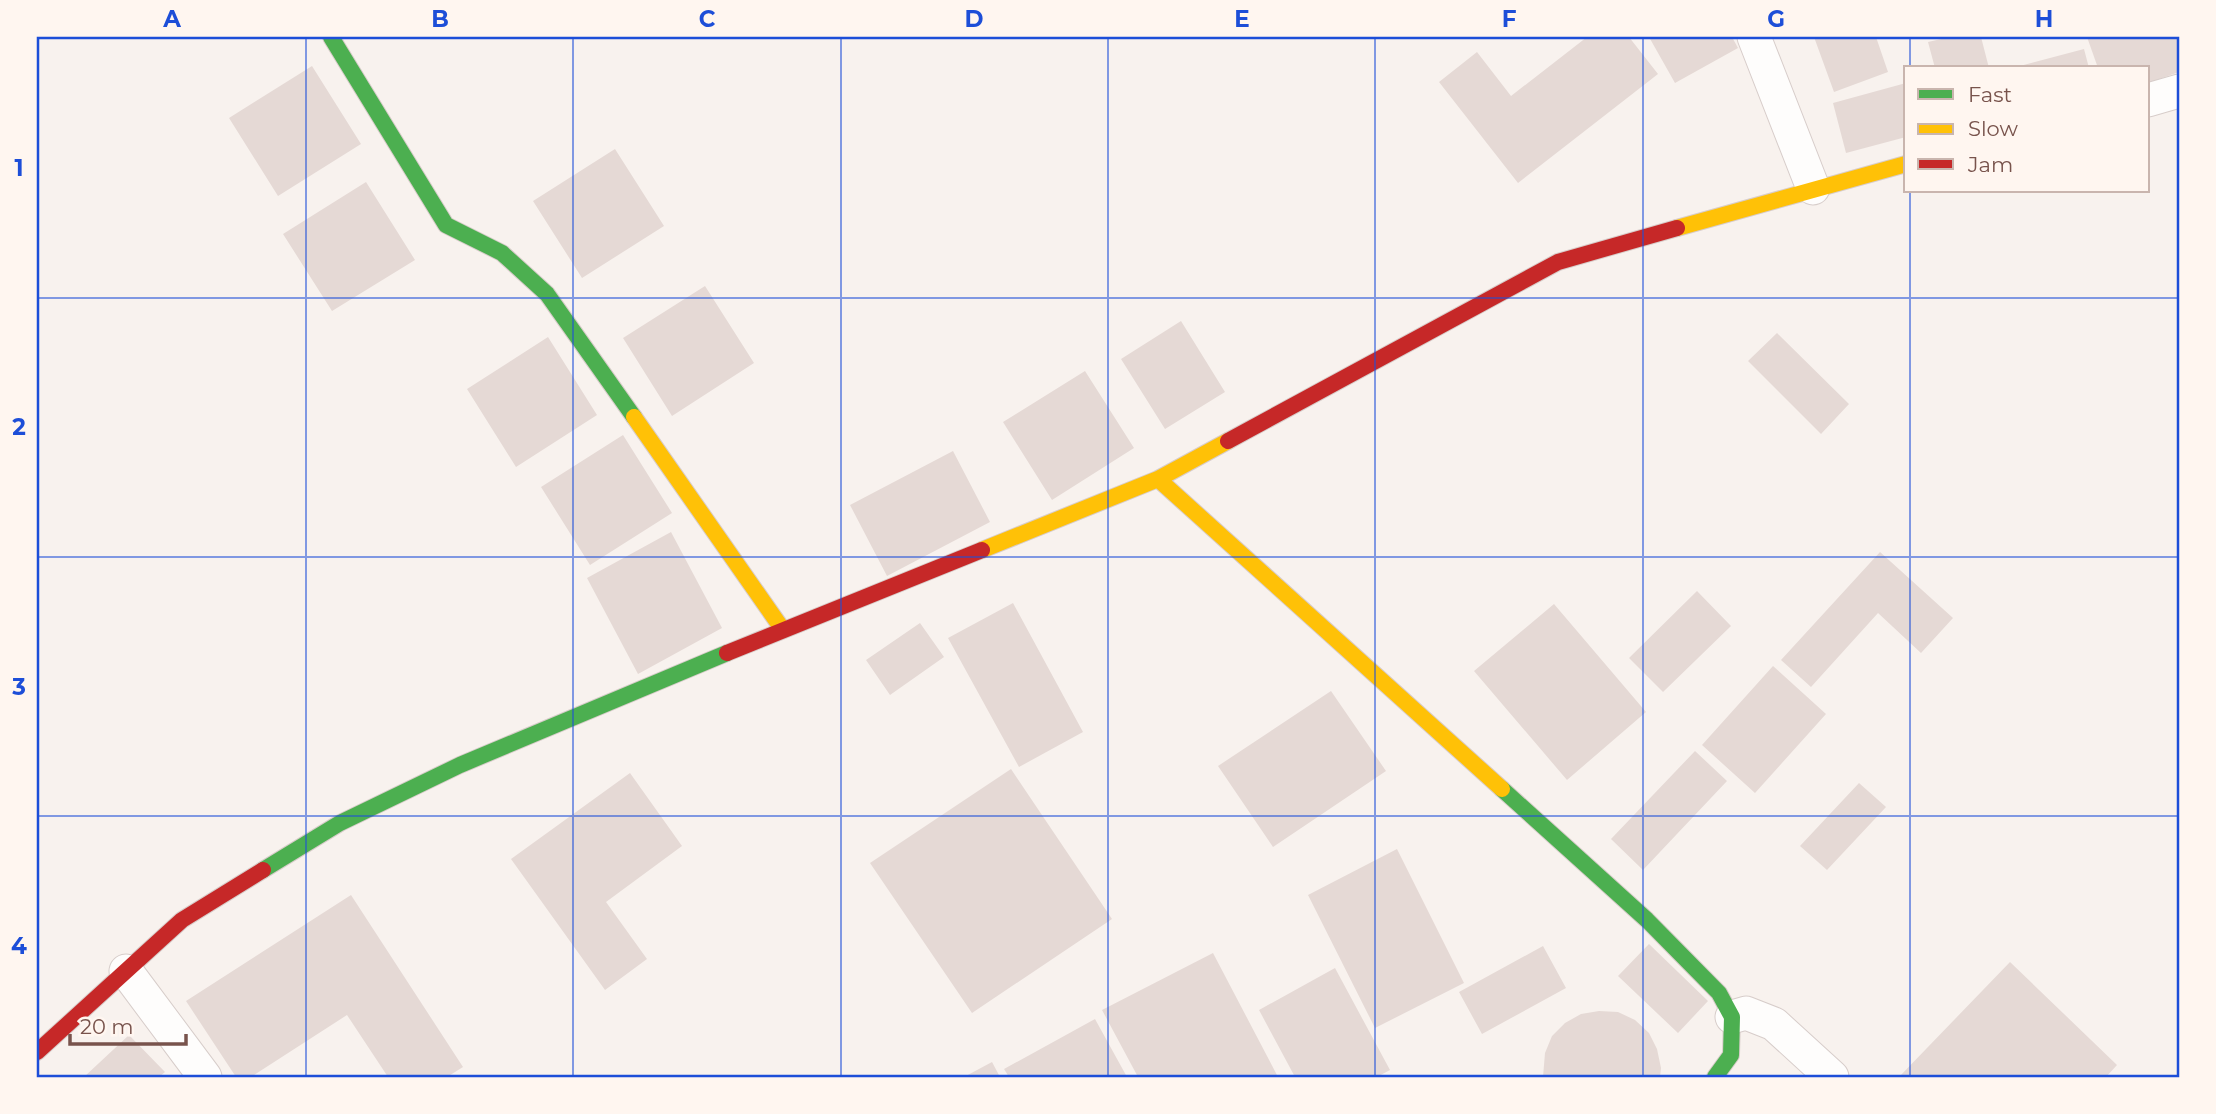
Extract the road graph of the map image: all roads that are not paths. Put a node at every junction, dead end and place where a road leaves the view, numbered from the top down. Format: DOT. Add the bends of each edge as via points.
graph roads {
  1 [pos="331,37"];
  2 [pos="1754,37"];
  3 [pos="2179,91"];
  4 [pos="2150,99"];
  5 [pos="1904,165"];
  6 [pos="1813,188"];
  7 [pos="1158,479"];
  8 [pos="783,630"];
  9 [pos="126,971"];
  10 [pos="1732,1017"];
  11 [pos="37,1052"];
  12 [pos="205,1077"];
  13 [pos="1715,1077"];
  14 [pos="1832,1077"];
  1 -- 8 [label="street" via="446,226 502,253 547,294"];
  2 -- 6 [label="street"];
  3 -- 4 [label="street"];
  5 -- 6 [label="street"];
  6 -- 7 [label="street" via="1558,262"];
  7 -- 8 [label="street"];
  7 -- 10 [label="street" via="1647,920 1719,993"];
  8 -- 9 [label="street" via="460,765 340,824 182,920"];
  9 -- 11 [label="street"];
  9 -- 12 [label="street"];
  10 -- 13 [label="street" via="1731,1055"];
  10 -- 14 [label="street" via="1746,1013 1774,1024"];
}
